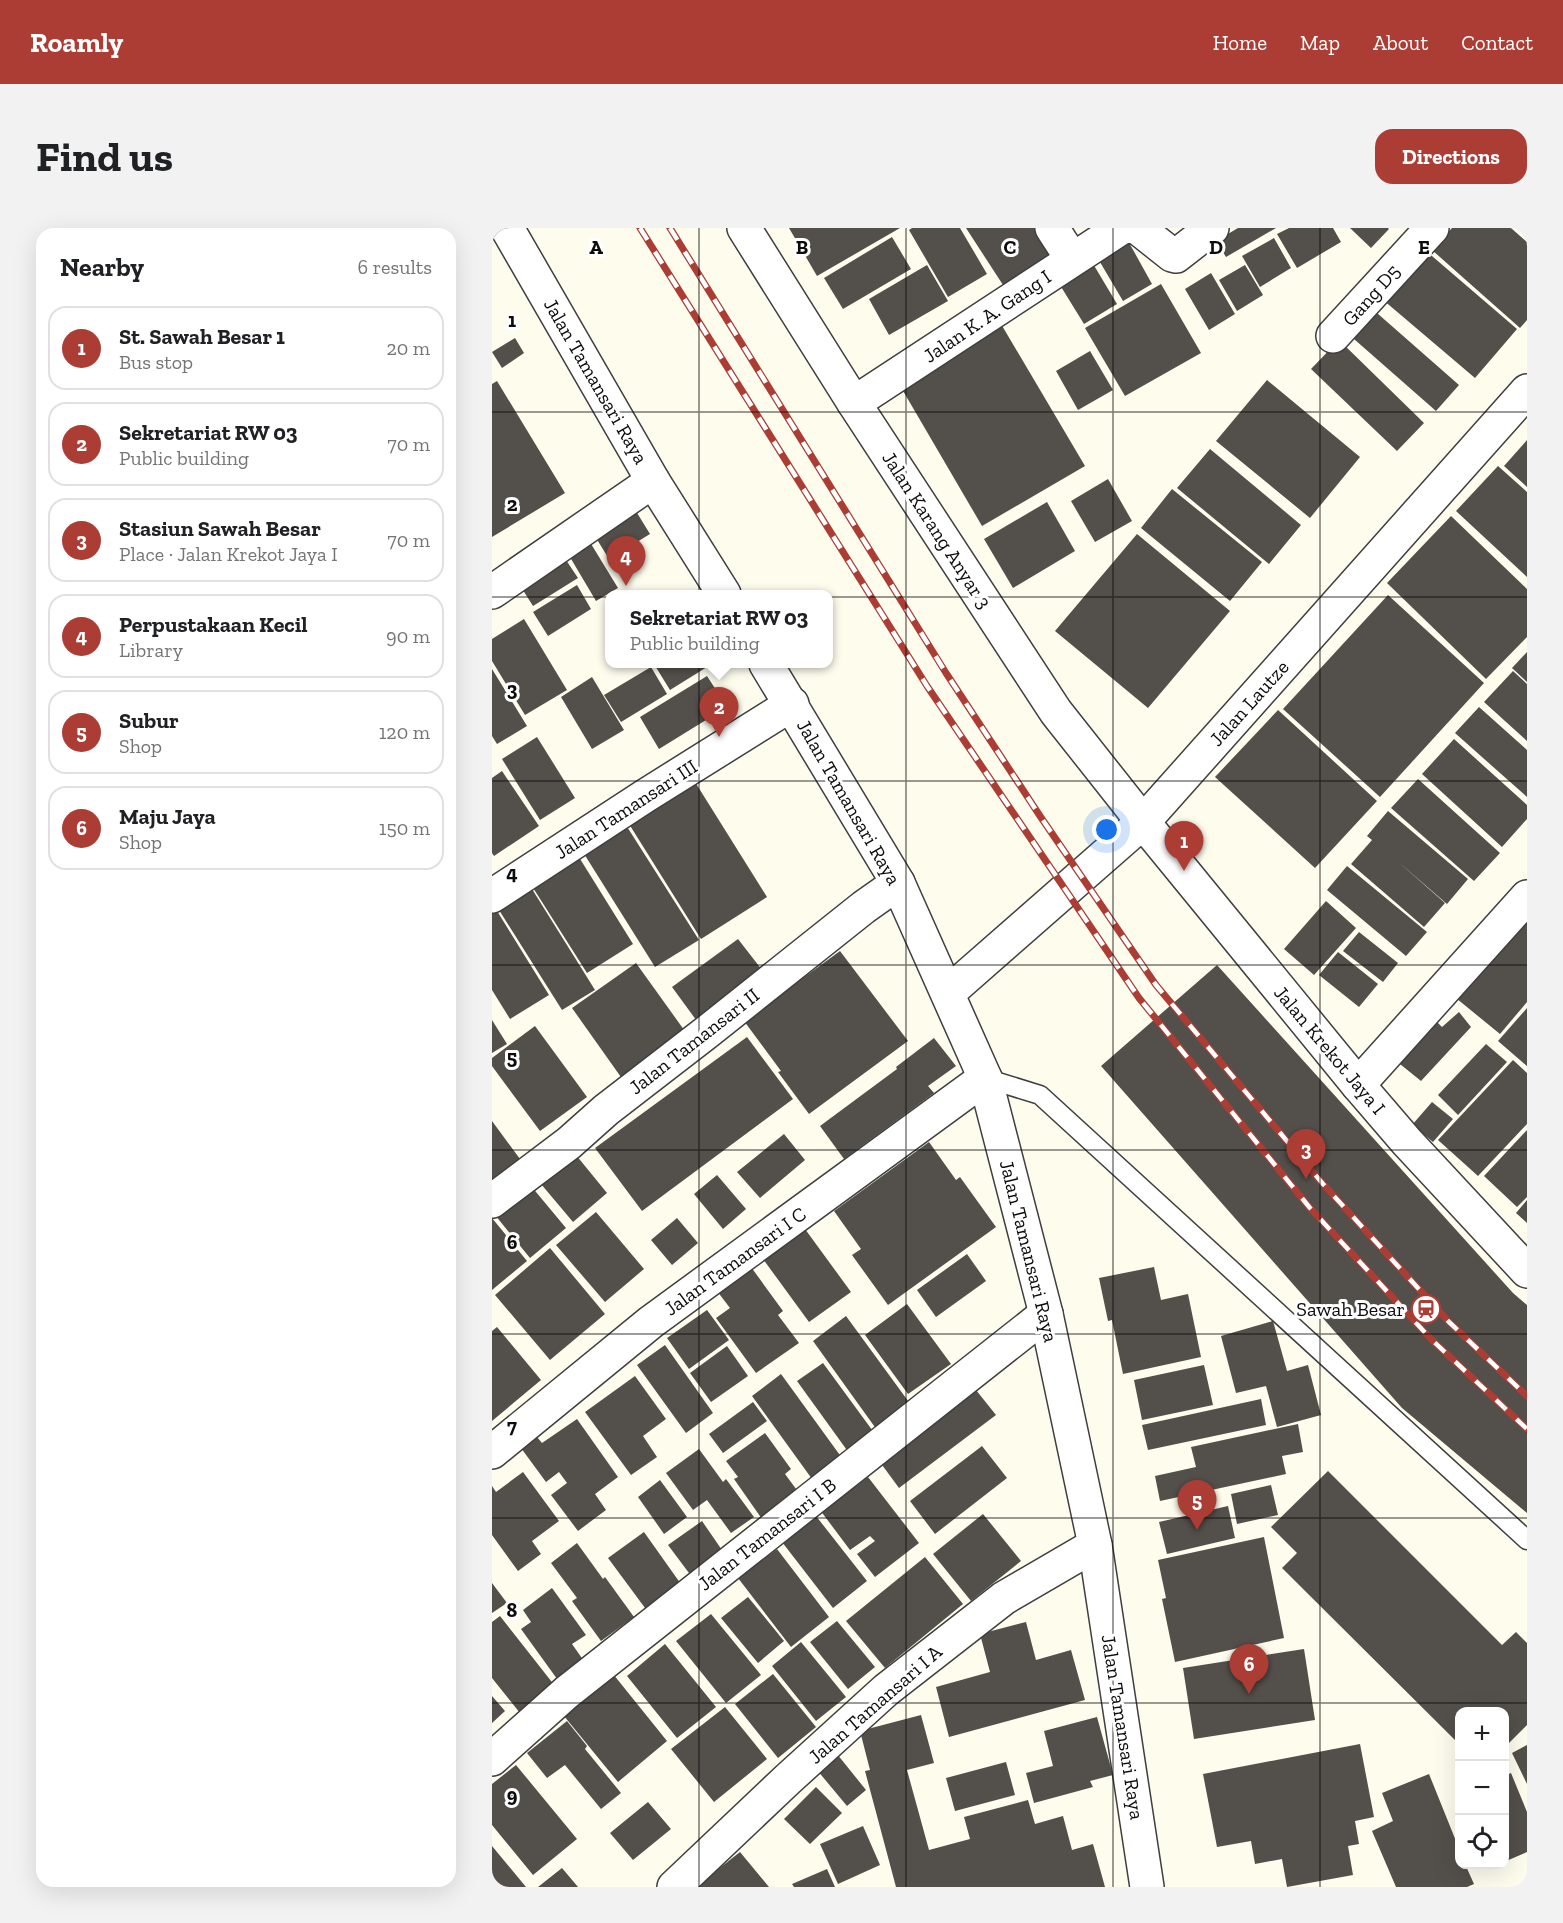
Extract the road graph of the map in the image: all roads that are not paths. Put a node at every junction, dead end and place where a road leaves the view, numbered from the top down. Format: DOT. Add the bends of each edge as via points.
graph roads {
  1 [pos="507,228"];
  2 [pos="744,228"];
  3 [pos="1052,228"];
  4 [pos="1120,228"];
  5 [pos="1138,228"];
  6 [pos="1212,228"];
  7 [pos="1432,228"];
  8 [pos="1072,259"];
  9 [pos="1333,336"];
  10 [pos="1527,391"];
  11 [pos="854,403"];
  12 [pos="653,481"];
  13 [pos="721,590"];
  14 [pos="492,592"];
  15 [pos="769,668"];
  16 [pos="792,704"];
  17 [pos="1143,822"];
  18 [pos="898,884"];
  19 [pos="492,896"];
  20 [pos="1525,904"];
  21 [pos="948,993"];
  22 [pos="985,1078"];
  23 [pos="1358,1085"];
  24 [pos="492,1201"];
  25 [pos="1527,1271"];
  26 [pos="1046,1314"];
  27 [pos="492,1452"];
  28 [pos="1527,1540"];
  29 [pos="1095,1545"];
  30 [pos="492,1759"];
  31 [pos="674,1887"];
  32 [pos="1147,1887"];
  1 -- 12 [label="street, Jalan Tamansari Raya"];
  2 -- 11 [label="street, Jalan Karang Anyar 3"];
  3 -- 8 [label="street"];
  4 -- 8 [label="street, Jalan K. A. Gang I"];
  5 -- 6 [label="street" via="1172,255 1180,254"];
  7 -- 9 [label="street, Gang D5"];
  8 -- 11 [label="street, Jalan K. A. Gang I"];
  10 -- 17 [label="street, Jalan Lautze"];
  11 -- 17 [label="street, Jalan Karang Anyar 3" via="1056,712"];
  12 -- 13 [label="street, Jalan Tamansari Raya"];
  12 -- 14 [label="street"];
  15 -- 16 [label="street, Jalan Tamansari Raya"];
  16 -- 18 [label="street, Jalan Tamansari Raya"];
  16 -- 19 [label="street, Jalan Tamansari III"];
  17 -- 21 [label="street, Jalan Lautze"];
  17 -- 23 [label="street, Jalan Krekot Jaya I"];
  18 -- 21 [label="street, Jalan Tamansari Raya"];
  18 -- 24 [label="street, Jalan Tamansari II"];
  20 -- 23 [label="street"];
  21 -- 22 [label="street, Jalan Tamansari Raya"];
  22 -- 26 [label="street, Jalan Tamansari Raya"];
  22 -- 27 [label="street, Jalan Tamansari I C" via="651,1322"];
  22 -- 28 [label="lane" via="1040,1095"];
  23 -- 25 [label="street, Jalan Krekot Jaya I"];
  26 -- 29 [label="street, Jalan Tamansari Raya"];
  26 -- 30 [label="street, Jalan Tamansari I B" via="577,1685"];
  29 -- 31 [label="street, Jalan Tamansari I A" via="1004,1598 886,1690"];
  29 -- 32 [label="street, Jalan Tamansari Raya"];
}
